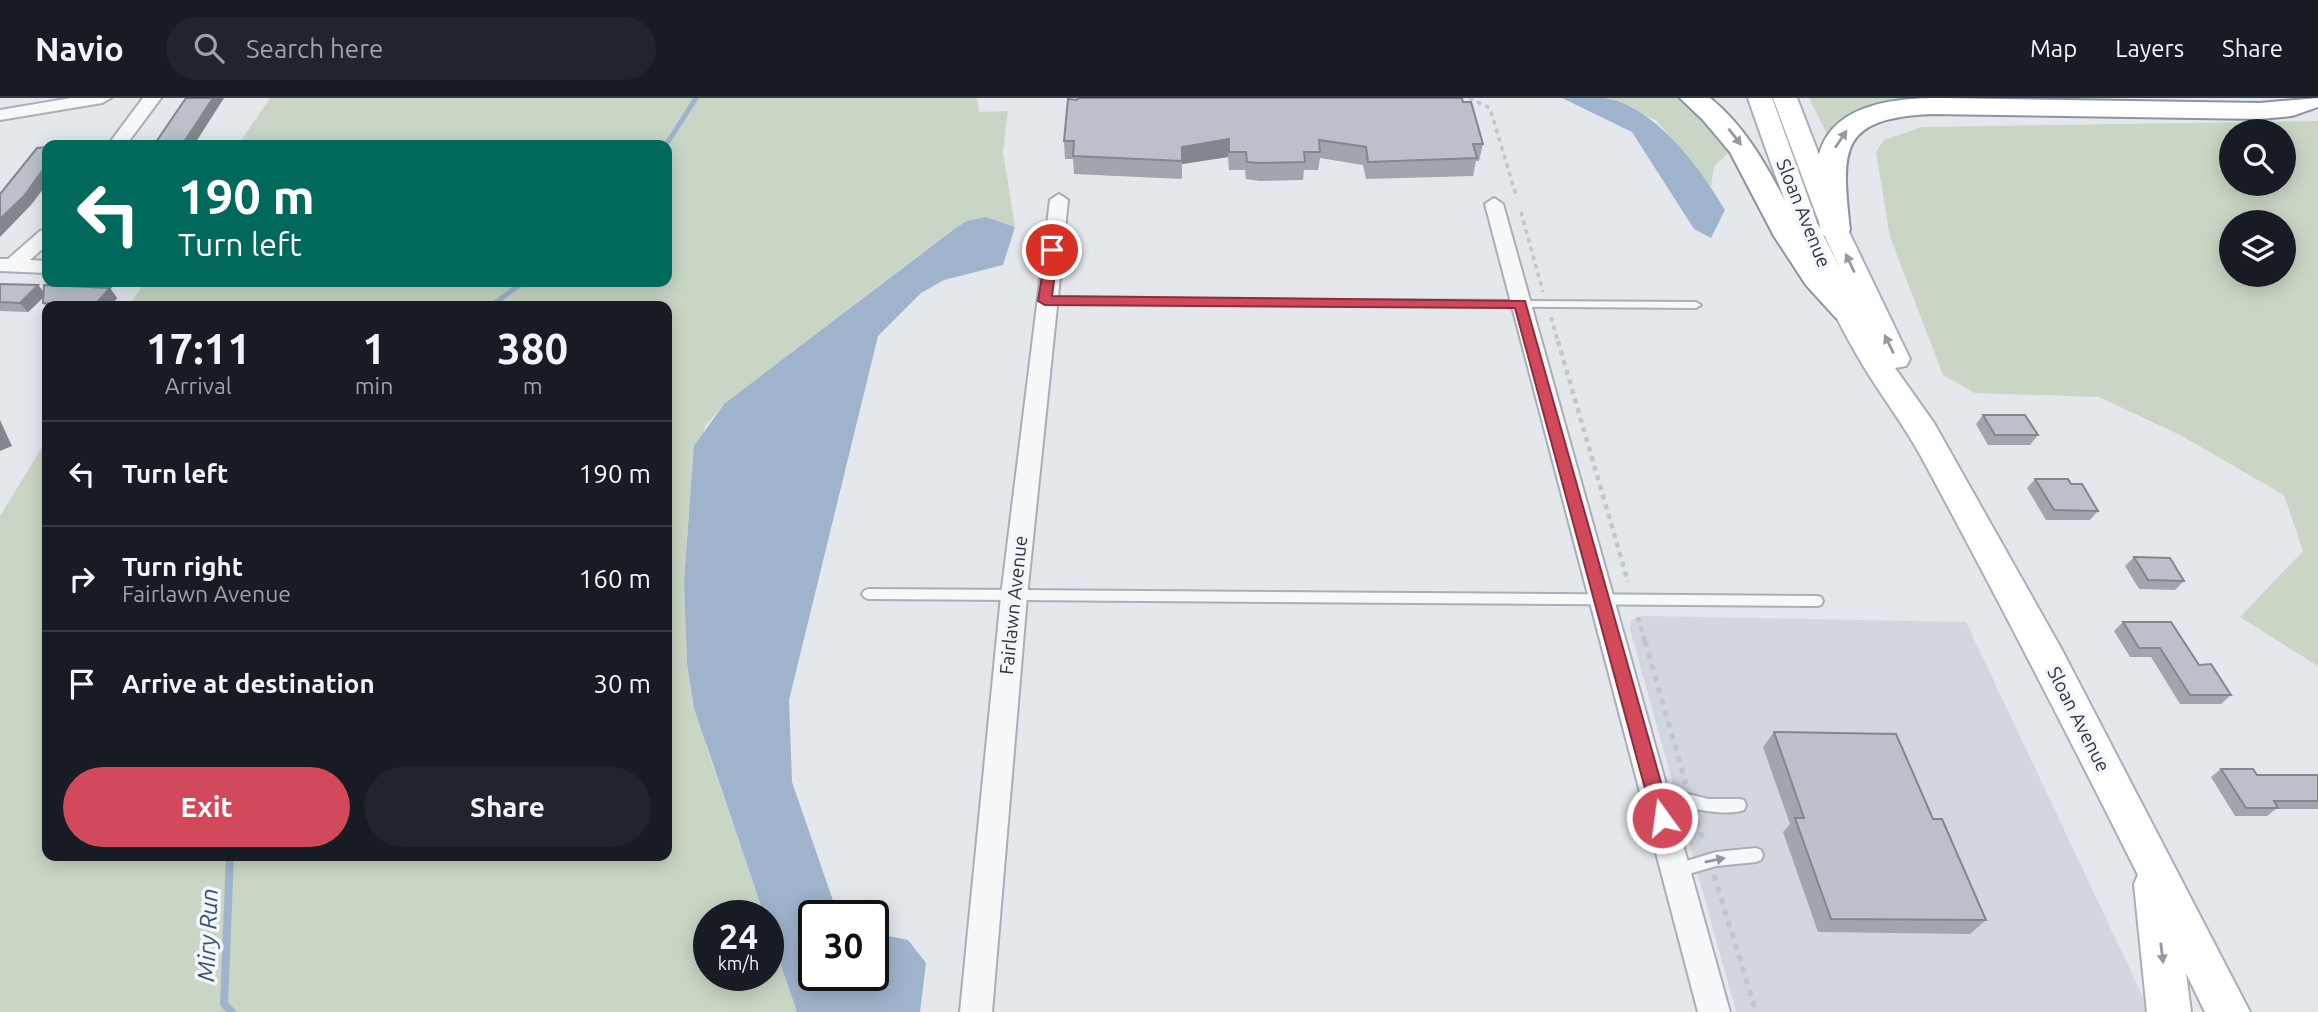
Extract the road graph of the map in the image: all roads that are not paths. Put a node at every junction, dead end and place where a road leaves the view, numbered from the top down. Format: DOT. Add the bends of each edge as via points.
graph roads {
  1 [pos="102,98"];
  2 [pos="152,98"];
  3 [pos="1693,98"];
  4 [pos="1760,98"];
  5 [pos="1785,98"];
  6 [pos="2214,98"];
  7 [pos="2242,98"];
  8 [pos="2318,99"];
  9 [pos="0,115"];
  10 [pos="121,140"];
  11 [pos="1505,199"];
  12 [pos="1059,200"];
  13 [pos="1835,230"];
  14 [pos="42,239"];
  15 [pos="6,265"];
  16 [pos="42,267"];
  17 [pos="1045,301"];
  18 [pos="1520,304"];
  19 [pos="1696,305"];
  20 [pos="1847,311"];
  21 [pos="1923,430"];
  22 [pos="868,594"];
  23 [pos="1014,596"];
  24 [pos="1601,600"];
  25 [pos="1817,601"];
  26 [pos="1656,792"];
  27 [pos="1739,805"];
  28 [pos="1756,855"];
  29 [pos="2151,860"];
  30 [pos="1675,871"];
  31 [pos="976,1012"];
  32 [pos="1714,1012"];
  33 [pos="2169,1012"];
  34 [pos="2228,1012"];
  1 -- 9 [label="street"];
  2 -- 10 [label="street"];
  3 -- 20 [label="highway, one-way" via="1732,132 1802,257"];
  4 -- 20 [label="main road, Sloan Avenue" via="1804,223"];
  5 -- 13 [label="main road, Sloan Avenue"];
  6 -- 7 [label="highway"];
  13 -- 8 [label="highway, one-way" via="1834,150 1852,125 1881,112 1933,106 2260,111 2292,108"];
  11 -- 18 [label="street"];
  12 -- 17 [label="street, Fairlawn Avenue"];
  21 -- 13 [label="main road, Sloan Avenue, one-way" via="1895,354"];
  14 -- 15 [label="street"];
  15 -- 16 [label="street"];
  17 -- 18 [label="lane"];
  17 -- 23 [label="street, Fairlawn Avenue"];
  18 -- 19 [label="lane"];
  18 -- 24 [label="street"];
  20 -- 21 [label="main road, Sloan Avenue" via="1872,357"];
  21 -- 29 [label="main road, Sloan Avenue" via="2049,660"];
  22 -- 23 [label="lane"];
  23 -- 24 [label="lane"];
  23 -- 31 [label="street, Fairlawn Avenue"];
  24 -- 25 [label="lane"];
  24 -- 26 [label="street"];
  26 -- 27 [label="lane" via="1708,805"];
  26 -- 30 [label="street"];
  30 -- 28 [label="lane, one-way" via="1716,859"];
  29 -- 33 [label="main road, one-way"];
  29 -- 34 [label="main road, Sloan Avenue"];
  30 -- 32 [label="street"];
}
